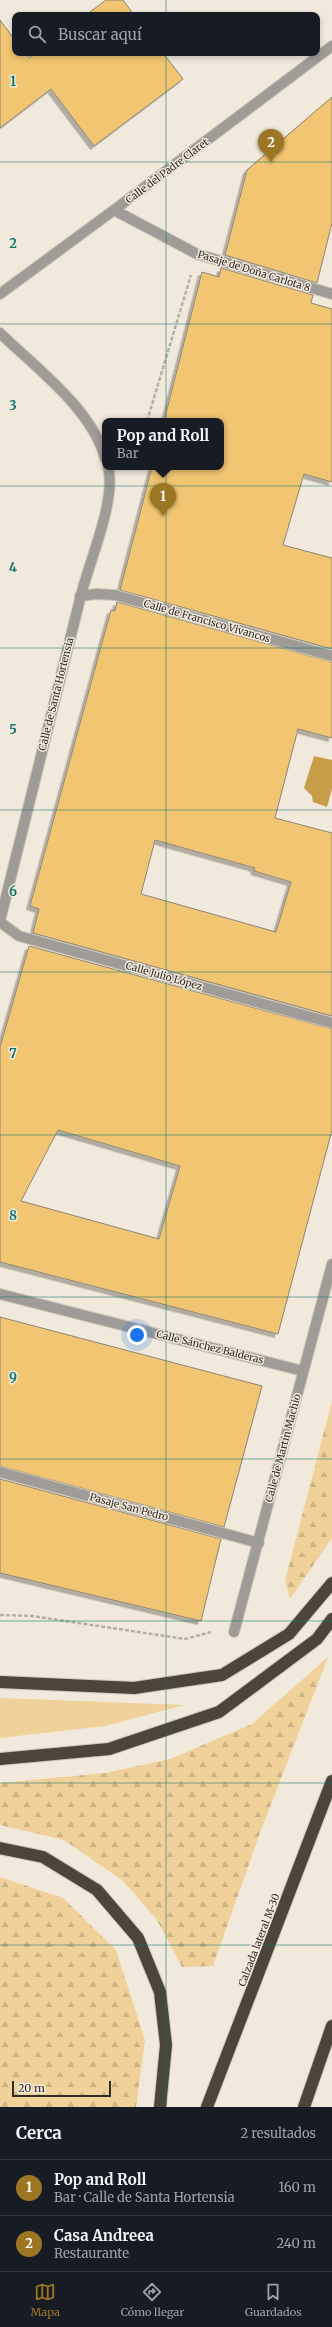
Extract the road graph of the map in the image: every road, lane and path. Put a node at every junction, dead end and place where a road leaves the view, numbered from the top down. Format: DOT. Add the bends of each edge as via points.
graph roads {
  1 [pos="332,46"];
  2 [pos="320,55"];
  3 [pos="319,56"];
  4 [pos="114,210"];
  5 [pos="197,254"];
  6 [pos="0,294"];
  7 [pos="332,294"];
  8 [pos="0,333"];
  9 [pos="148,418"];
  10 [pos="102,447"];
  11 [pos="109,470"];
  12 [pos="80,596"];
  13 [pos="332,656"];
  14 [pos="0,922"];
  15 [pos="332,1023"];
  16 [pos="332,1264"];
  17 [pos="0,1294"];
  18 [pos="304,1371"];
  19 [pos="0,1472"];
  20 [pos="259,1542"];
  21 [pos="332,1583"];
  22 [pos="0,1615"];
  23 [pos="332,1619"];
  24 [pos="234,1630"];
  25 [pos="0,1682"];
  26 [pos="0,1759"];
  27 [pos="331,1783"];
  28 [pos="0,1848"];
  29 [pos="332,2026"];
  30 [pos="160,2107"];
  31 [pos="207,2107"];
  32 [pos="304,2107"];
  1 -- 2 [label="street, Calle del Padre Claret"];
  3 -- 4 [label="street, Calle del Padre Claret"];
  4 -- 5 [label="street, Pasaje de Doña Carlota 8"];
  4 -- 6 [label="street, Calle del Padre Claret"];
  5 -- 7 [label="street, Pasaje de Doña Carlota 8"];
  5 -- 9 [label="path"];
  8 -- 10 [label="street" via="70,400 88,423"];
  11 -- 12 [label="street, Calle de Santa Hortensia" via="108,498"];
  12 -- 13 [label="street, Calle de Francisco Vivancos" via="116,595"];
  12 -- 14 [label="street, Calle de Santa Hortensia"];
  14 -- 15 [label="street, Calle Julio López" via="19,936"];
  16 -- 18 [label="street, Calle de Martín Machio"];
  17 -- 18 [label="street, Calle Sánchez Balderas"];
  18 -- 20 [label="street, Calle de Martín Machio"];
  19 -- 20 [label="street, Pasaje San Pedro"];
  20 -- 24 [label="street, Calle de Martín Machio"];
  21 -- 25 [label="highway" via="289,1634 222,1674 134,1688"];
  22 -- 24 [label="path" via="32,1616 185,1639 205,1632"];
  23 -- 26 [label="highway" via="316,1640 219,1712 109,1749"];
  27 -- 31 [label="highway, Calzada lateral M-30"];
  28 -- 30 [label="highway" via="43,1857 97,1890 138,1938 160,1992 166,2046"];
  29 -- 32 [label="highway"];
}
